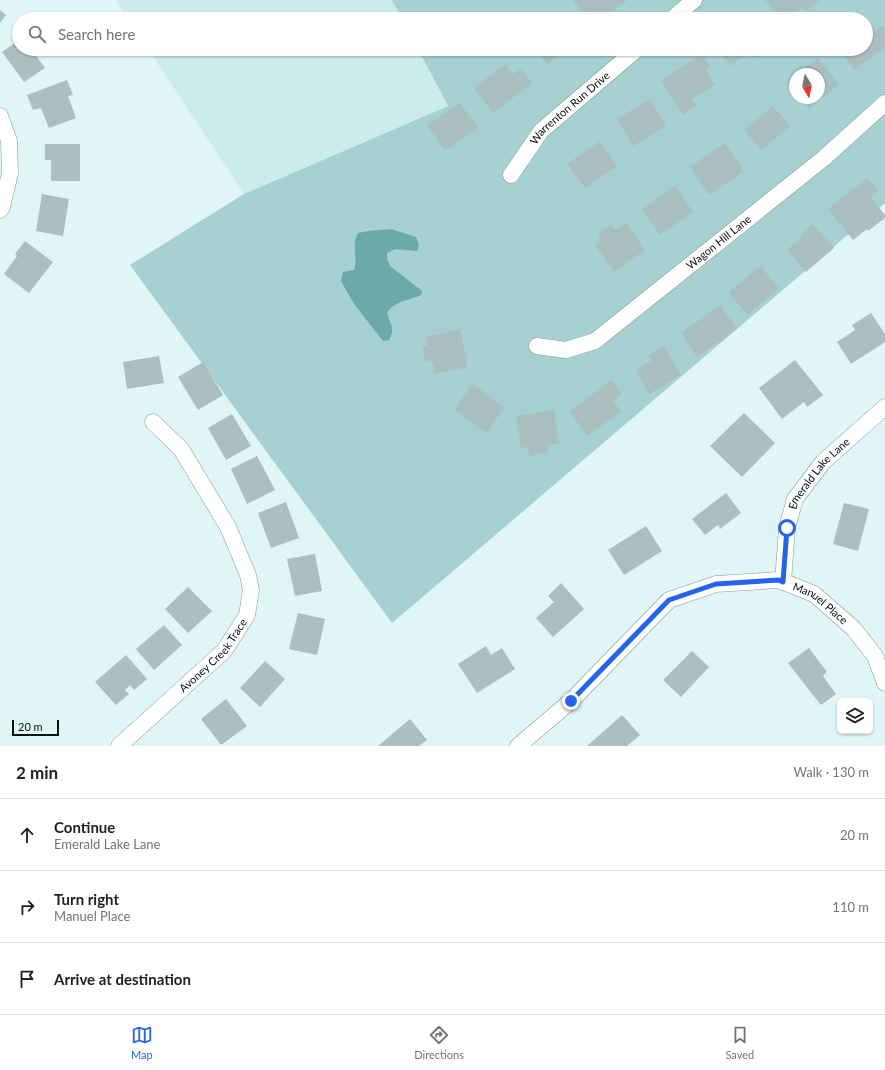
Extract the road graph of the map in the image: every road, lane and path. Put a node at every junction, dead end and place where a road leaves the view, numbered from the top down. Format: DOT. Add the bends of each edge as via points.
graph roads {
  1 [pos="694,0"];
  2 [pos="680,12"];
  3 [pos="629,56"];
  4 [pos="885,103"];
  5 [pos="0,116"];
  6 [pos="511,174"];
  7 [pos="0,210"];
  8 [pos="537,346"];
  9 [pos="885,407"];
  10 [pos="153,422"];
  11 [pos="783,582"];
  12 [pos="885,683"];
  13 [pos="119,746"];
  14 [pos="518,746"];
  1 -- 2 [label="street"];
  3 -- 6 [label="street, Warrenton Run Drive" via="541,131"];
  4 -- 8 [label="street, Wagon Hill Lane" via="824,158 595,341 566,350"];
  5 -- 7 [label="street" via="9,141 10,173"];
  9 -- 11 [label="street, Emerald Lake Lane" via="823,462 795,499 787,528"];
  10 -- 13 [label="street, Avoney Creek Trace" via="181,449 228,528 248,575 251,590 247,615 224,651"];
  11 -- 12 [label="street, Manuel Place" via="814,594 853,628 875,656"];
  11 -- 14 [label="street, Manuel Place" via="779,580 716,584 669,600 571,701"];
}
